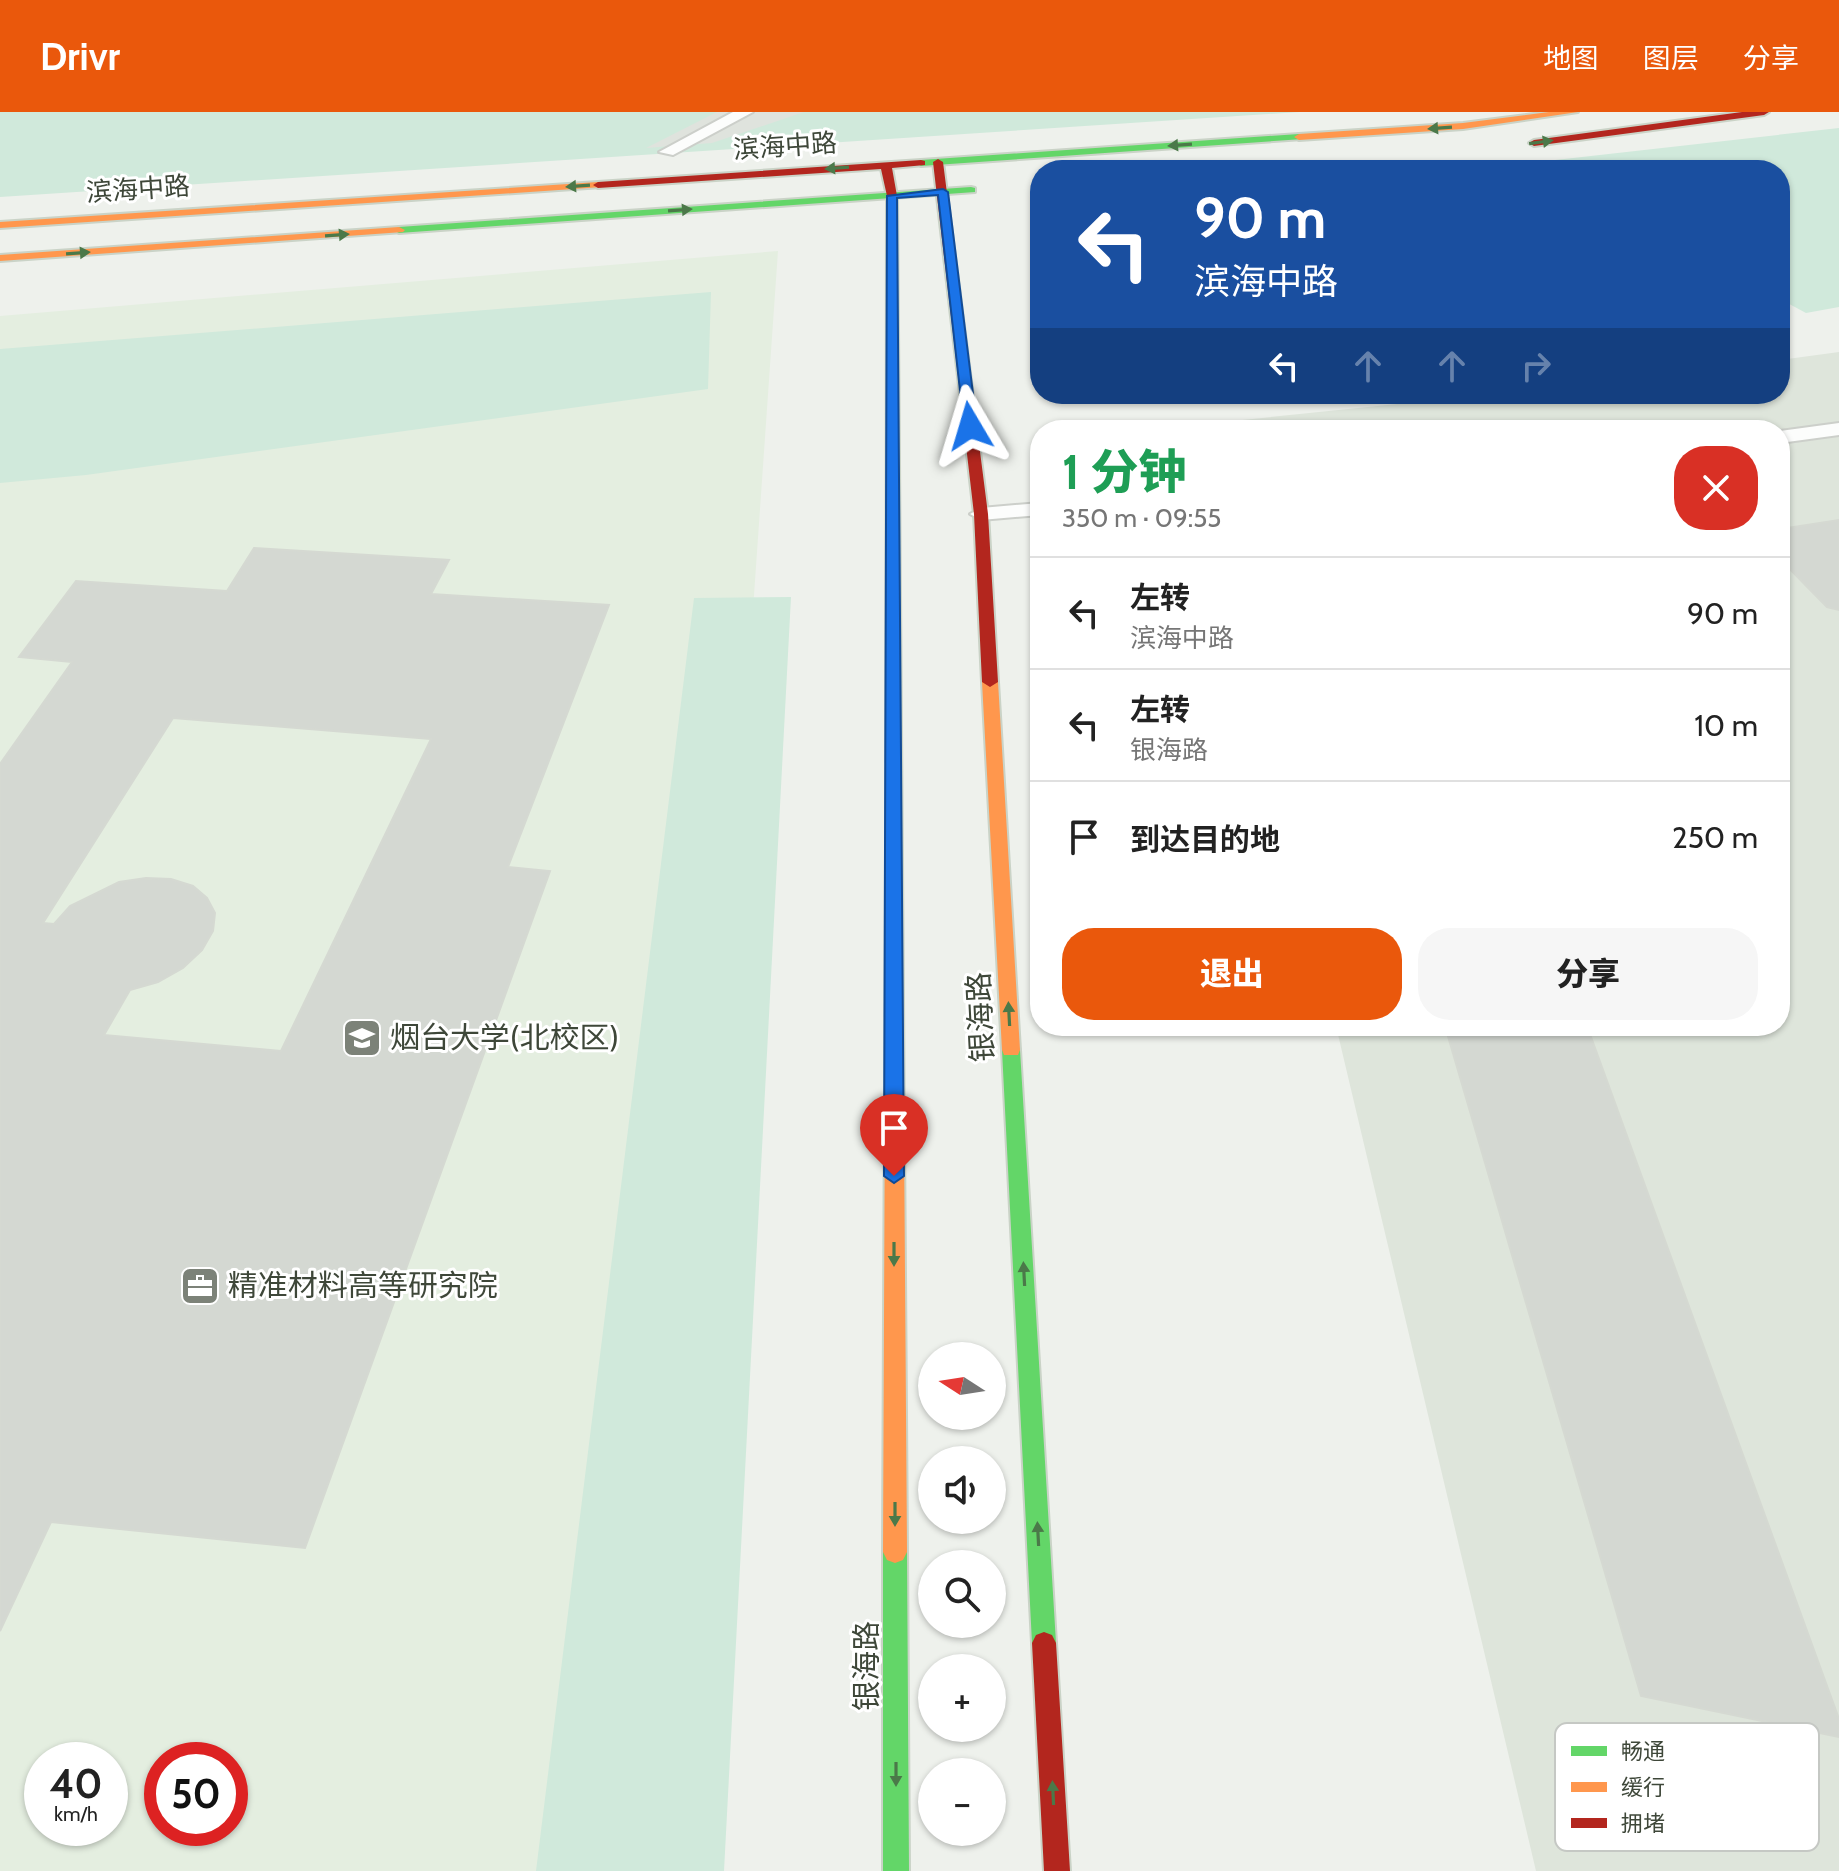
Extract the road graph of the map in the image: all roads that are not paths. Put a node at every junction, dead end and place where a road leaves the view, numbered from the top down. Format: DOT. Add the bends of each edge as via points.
graph roads {
  1 [pos="745,112"];
  2 [pos="1573,112"];
  3 [pos="1764,112"];
  4 [pos="1521,144"];
  5 [pos="667,152"];
  6 [pos="938,162"];
  7 [pos="886,165"];
  8 [pos="984,188"];
  9 [pos="943,192"];
  10 [pos="892,196"];
  11 [pos="0,225"];
  12 [pos="0,258"];
  13 [pos="1839,429"];
  14 [pos="1790,436"];
  15 [pos="1030,510"];
  16 [pos="981,514"];
  17 [pos="896,1871"];
  18 [pos="1057,1871"];
  1 -- 5 [label="lane"];
  2 -- 6 [label="main road, 滨海中路, one-way" via="1463,126"];
  4 -- 3 [label="main road, one-way"];
  6 -- 7 [label="main road, 滨海中路"];
  6 -- 9 [label="main road, 银海路"];
  7 -- 10 [label="main road, 银海路"];
  7 -- 11 [label="main road, 滨海中路, one-way"];
  8 -- 9 [label="main road, 滨海中路"];
  9 -- 10 [label="main road, 滨海中路"];
  9 -- 16 [label="main road, 银海路"];
  12 -- 10 [label="main road, 滨海中路, one-way"];
  10 -- 17 [label="main road, 银海路, one-way"];
  13 -- 14 [label="lane"];
  15 -- 16 [label="lane"];
  18 -- 16 [label="main road, 银海路, one-way"];
}
